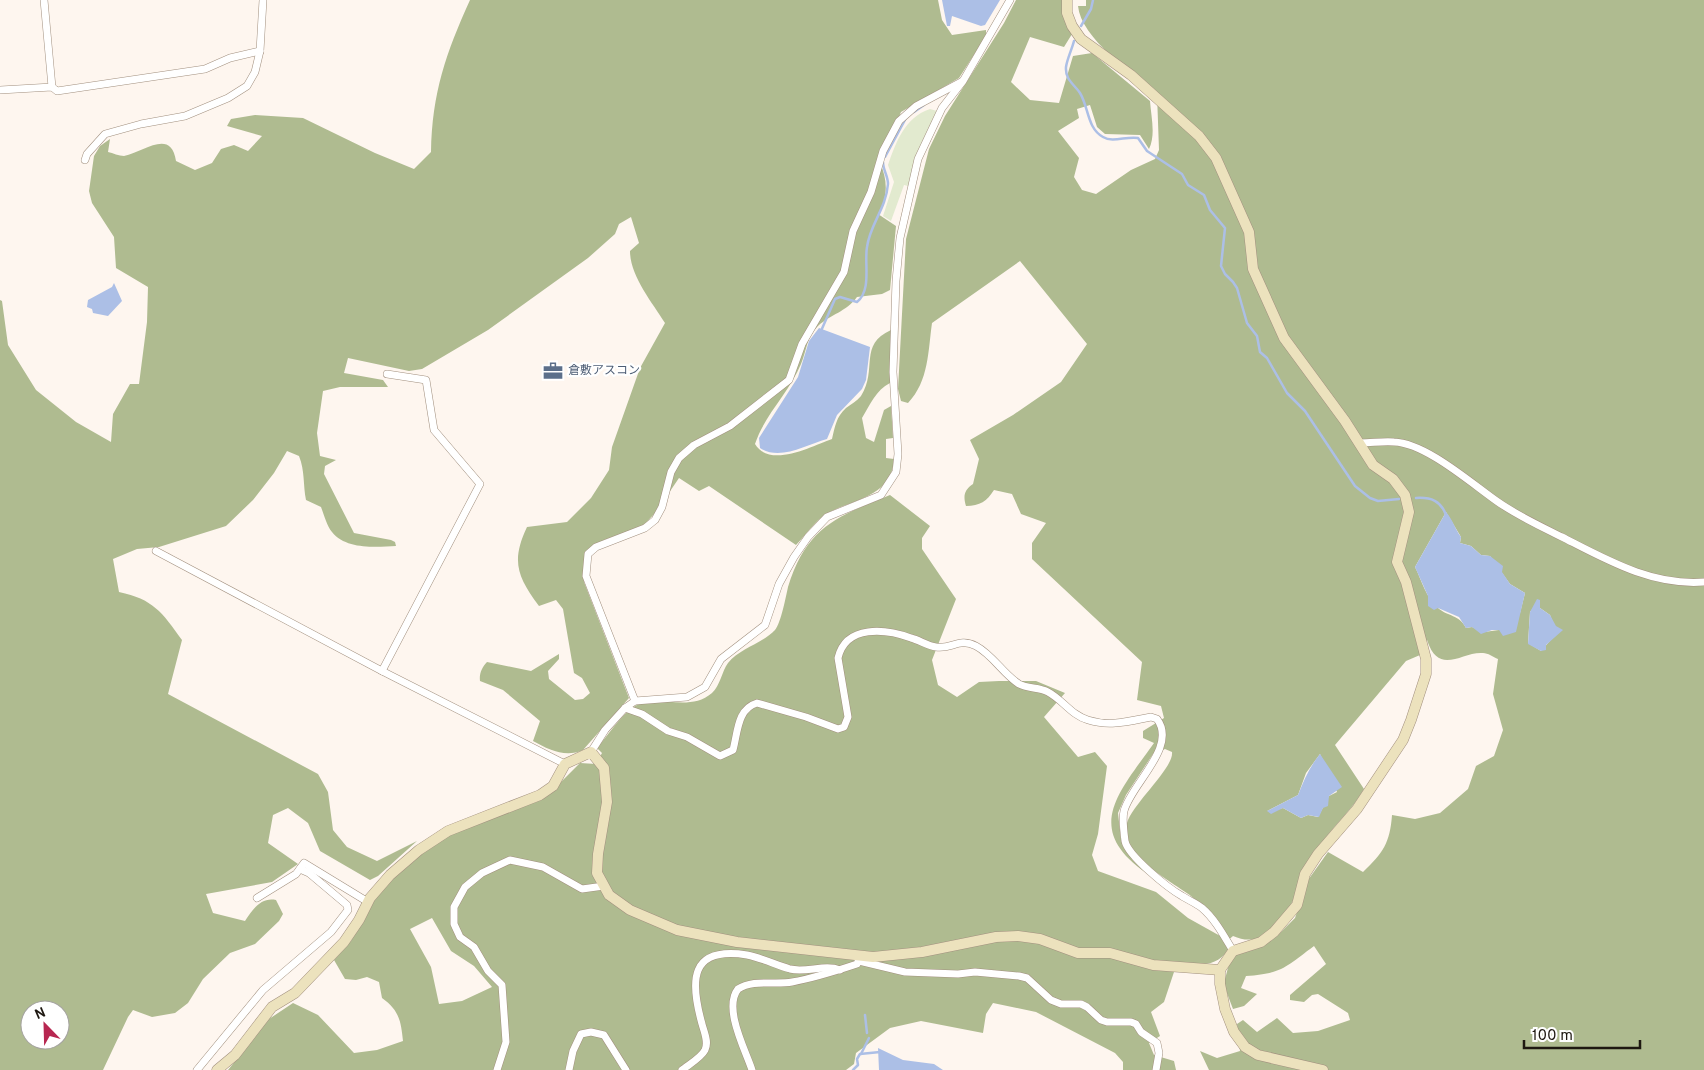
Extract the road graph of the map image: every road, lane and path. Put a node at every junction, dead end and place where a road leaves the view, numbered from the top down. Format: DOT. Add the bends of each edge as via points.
graph roads {
  1 [pos="44,0"];
  2 [pos="264,0"];
  3 [pos="1010,0"];
  4 [pos="1067,0"];
  5 [pos="260,51"];
  6 [pos="963,81"];
  7 [pos="52,87"];
  8 [pos="0,90"];
  9 [pos="85,160"];
  10 [pos="387,374"];
  11 [pos="1360,443"];
  12 [pos="156,551"];
  13 [pos="1704,582"];
  14 [pos="382,671"];
  15 [pos="636,701"];
  16 [pos="625,708"];
  17 [pos="591,752"];
  18 [pos="565,764"];
  19 [pos="300,869"];
  20 [pos="604,886"];
  21 [pos="256,898"];
  22 [pos="368,902"];
  23 [pos="1233,951"];
  24 [pos="860,958"];
  25 [pos="840,970"];
  26 [pos="1220,970"];
  27 [pos="197,1070"];
  28 [pos="217,1070"];
  29 [pos="497,1070"];
  30 [pos="569,1070"];
  31 [pos="626,1070"];
  32 [pos="682,1070"];
  33 [pos="752,1070"];
  34 [pos="1156,1070"];
  35 [pos="1323,1070"];
  1 -- 7 [label="street"];
  2 -- 5 [label="street"];
  3 -- 6 [label="street"];
  4 -- 11 [label="street" via="1072,26 1081,39 1131,75 1199,136 1216,158 1249,232 1253,269 1284,338"];
  5 -- 7 [label="street" via="230,58 205,69 57,91"];
  5 -- 9 [label="street" via="252,80 228,98 185,116 105,134"];
  6 -- 15 [label="street" via="942,108 918,159 900,238 894,372 896,472 881,495 827,517 808,537 780,584 766,625 721,659 705,687 687,697"];
  6 -- 15 [label="street" via="916,106 899,121 883,152 871,192 853,231 844,272 802,344 790,380 730,426 694,445 679,458 655,520 645,528 596,547 588,554 586,576"];
  7 -- 8 [label="street"];
  10 -- 14 [label="street" via="426,380 434,430 480,484"];
  11 -- 13 [label="street" via="1396,442 1419,449 1515,513 1604,559 1662,580"];
  11 -- 23 [label="street" via="1374,465 1393,479 1405,495 1409,512 1397,562 1406,582 1423,646 1426,674 1403,740 1357,809 1305,874 1297,905 1261,942"];
  12 -- 14 [label="street"];
  14 -- 18 [label="street"];
  15 -- 16 [label="street"];
  16 -- 17 [label="street"];
  16 -- 23 [label="street" via="720,756 733,750 743,712 749,705 757,703 838,729 844,727 848,717 838,658 845,643 859,634 876,630 936,647 963,642 976,646 1018,683 1048,692 1075,716 1110,724 1151,717 1157,719 1162,728 1160,748 1124,810 1126,844 1132,855 1202,908"];
  17 -- 18 [label="street"];
  17 -- 20 [label="street" via="604,768 607,802 597,873"];
  18 -- 22 [label="street" via="553,786 540,795 448,830 419,850 390,875"];
  19 -- 21 [label="street" via="274,890"];
  19 -- 22 [label="street" via="304,863"];
  19 -- 27 [label="street" via="309,873 348,910 331,932 263,990"];
  20 -- 24 [label="street" via="608,894 630,910 677,930 737,942"];
  20 -- 29 [label="street" via="582,890 543,868 510,860 482,873 465,887 454,907 454,924 460,937 474,947 488,971 502,984 506,1042"];
  22 -- 28 [label="street" via="344,942 295,993 272,1007 235,1055"];
  23 -- 26 [label="street"];
  24 -- 25 [label="street" via="857,964"];
  24 -- 26 [label="street" via="922,952 996,937 1018,936 1040,939 1078,953 1110,953 1153,965"];
  24 -- 34 [label="street" via="904,972 975,972 1027,978 1051,1000 1061,1004 1080,1004 1107,1022 1136,1024 1156,1043 1159,1053"];
  25 -- 32 [label="street" via="792,970 746,955 707,958 698,965 695,975 705,1050"];
  25 -- 33 [label="street" via="794,982 738,989 733,999 734,1019"];
  26 -- 35 [label="street" via="1224,1009 1234,1032 1246,1047 1258,1055"];
  30 -- 31 [label="street" via="581,1034 591,1032 604,1035"];
}
